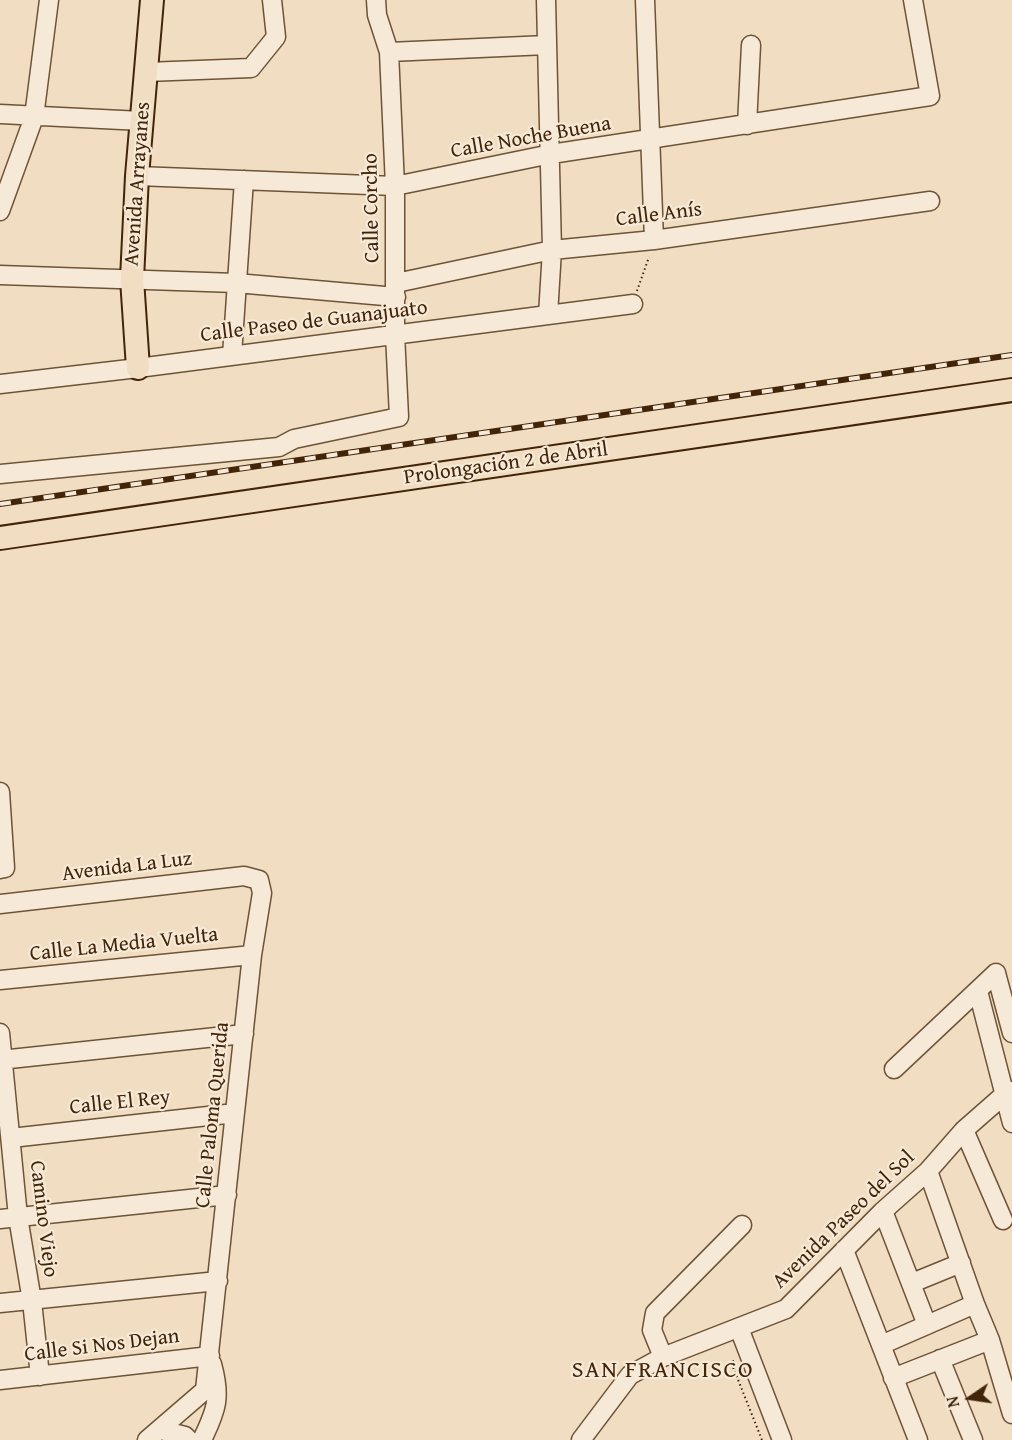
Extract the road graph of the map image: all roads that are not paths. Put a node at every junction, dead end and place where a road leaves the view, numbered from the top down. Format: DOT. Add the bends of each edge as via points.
graph roads {
  1 [pos="49,0"];
  2 [pos="152,0"];
  3 [pos="272,0"];
  4 [pos="376,0"];
  5 [pos="546,0"];
  6 [pos="645,0"];
  7 [pos="913,0"];
  8 [pos="547,45"];
  9 [pos="751,45"];
  10 [pos="389,52"];
  11 [pos="146,72"];
  12 [pos="0,114"];
  13 [pos="34,117"];
  14 [pos="142,121"];
  15 [pos="747,125"];
  16 [pos="650,140"];
  17 [pos="551,154"];
  18 [pos="137,176"];
  19 [pos="244,180"];
  20 [pos="395,186"];
  21 [pos="930,201"];
  22 [pos="0,211"];
  23 [pos="654,240"];
  24 [pos="552,250"];
  25 [pos="0,275"];
  26 [pos="132,279"];
  27 [pos="236,283"];
  28 [pos="396,290"];
  29 [pos="633,303"];
  30 [pos="548,315"];
  31 [pos="395,334"];
  32 [pos="232,356"];
  33 [pos="138,368"];
  34 [pos="0,384"];
  35 [pos="1012,390"];
  36 [pos="0,474"];
  37 [pos="0,538"];
  38 [pos="0,792"];
  39 [pos="2,868"];
  40 [pos="259,880"];
  41 [pos="0,904"];
  42 [pos="252,955"];
  43 [pos="0,980"];
  44 [pos="978,991"];
  45 [pos="0,1033"];
  46 [pos="244,1034"];
  47 [pos="1012,1034"];
  48 [pos="1,1060"];
  49 [pos="894,1069"];
  50 [pos="1008,1093"];
  51 [pos="236,1113"];
  52 [pos="1012,1123"];
  53 [pos="964,1130"];
  54 [pos="10,1138"];
  55 [pos="928,1171"];
  56 [pos="227,1195"];
  57 [pos="883,1211"];
  58 [pos="9,1218"];
  59 [pos="1003,1220"];
  60 [pos="742,1225"];
  61 [pos="844,1250"];
  62 [pos="961,1263"];
  63 [pos="218,1281"];
  64 [pos="912,1283"];
  65 [pos="32,1301"];
  66 [pos="0,1303"];
  67 [pos="975,1304"];
  68 [pos="927,1324"];
  69 [pos="739,1329"];
  70 [pos="990,1340"];
  71 [pos="881,1345"];
  72 [pos="210,1356"];
  73 [pos="663,1357"];
  74 [pos="940,1359"];
  75 [pos="40,1376"];
  76 [pos="893,1378"];
  77 [pos="0,1380"];
  78 [pos="1012,1414"];
  79 [pos="154,1435"];
  80 [pos="189,1440"];
  81 [pos="202,1440"];
  82 [pos="581,1440"];
  83 [pos="782,1440"];
  84 [pos="918,1440"];
  85 [pos="973,1440"];
  1 -- 13 [label="street"];
  2 -- 11 [label="main road, Avenida Arrayanes"];
  3 -- 11 [label="street" via="276,37 251,68"];
  4 -- 10 [label="street, Calle Corcho"];
  5 -- 8 [label="street"];
  6 -- 16 [label="street"];
  7 -- 15 [label="street, Calle Noche Buena" via="930,96"];
  8 -- 10 [label="street"];
  8 -- 17 [label="street"];
  9 -- 15 [label="street"];
  10 -- 20 [label="street, Calle Corcho"];
  11 -- 14 [label="main road, Avenida Arrayanes"];
  12 -- 13 [label="street"];
  13 -- 14 [label="street"];
  13 -- 22 [label="street"];
  14 -- 18 [label="main road, Avenida Arrayanes"];
  15 -- 16 [label="street, Calle Noche Buena"];
  16 -- 17 [label="street, Calle Noche Buena"];
  16 -- 23 [label="street"];
  17 -- 20 [label="street, Calle Noche Buena"];
  17 -- 24 [label="street"];
  18 -- 19 [label="street, Calle Noche Buena"];
  18 -- 26 [label="main road, Avenida Arrayanes"];
  19 -- 20 [label="street, Calle Noche Buena"];
  19 -- 27 [label="street"];
  20 -- 28 [label="street, Calle Corcho"];
  21 -- 23 [label="street, Calle Anís"];
  23 -- 24 [label="street, Calle Anís"];
  24 -- 28 [label="street, Calle Anís"];
  24 -- 30 [label="street"];
  25 -- 26 [label="street, Calle Anís"];
  26 -- 27 [label="street, Calle Anís"];
  26 -- 33 [label="main road, Avenida Arrayanes"];
  27 -- 28 [label="street, Calle Anís"];
  27 -- 32 [label="street"];
  28 -- 31 [label="street, Calle Corcho"];
  29 -- 30 [label="street, Calle Paseo de Guanajuato"];
  30 -- 31 [label="street, Calle Paseo de Guanajuato"];
  31 -- 32 [label="street, Calle Paseo de Guanajuato"];
  31 -- 36 [label="street, Calle Corcho" via="399,417 294,439 279,447"];
  32 -- 33 [label="street, Calle Paseo de Guanajuato"];
  33 -- 34 [label="street, Calle Paseo de Guanajuato"];
  35 -- 37 [label="main road, Prolongación 2 de Abril"];
  38 -- 39 [label="street"];
  40 -- 41 [label="street, Avenida La Luz" via="244,876"];
  40 -- 42 [label="street, Calle Paloma Querida" via="262,893"];
  42 -- 43 [label="street, Calle La Media Vuelta"];
  42 -- 46 [label="street, Calle Paloma Querida"];
  44 -- 47 [label="street" via="996,973"];
  44 -- 49 [label="street"];
  44 -- 50 [label="street"];
  45 -- 48 [label="street, Camino Viejo"];
  46 -- 48 [label="street"];
  46 -- 51 [label="street, Calle Paloma Querida"];
  48 -- 54 [label="street, Camino Viejo"];
  50 -- 52 [label="street"];
  50 -- 53 [label="street, Avenida Paseo del Sol"];
  51 -- 54 [label="street, Calle El Rey"];
  51 -- 56 [label="street, Calle Paloma Querida"];
  53 -- 55 [label="street, Avenida Paseo del Sol"];
  53 -- 59 [label="street"];
  54 -- 58 [label="street, Camino Viejo"];
  55 -- 57 [label="street, Avenida Paseo del Sol"];
  55 -- 62 [label="street"];
  56 -- 58 [label="street"];
  56 -- 63 [label="street, Calle Paloma Querida"];
  57 -- 61 [label="street, Avenida Paseo del Sol"];
  57 -- 64 [label="street"];
  58 -- 65 [label="street, Camino Viejo"];
  60 -- 73 [label="street" via="655,1313 652,1330"];
  61 -- 69 [label="street, Avenida Paseo del Sol" via="786,1309"];
  61 -- 71 [label="street"];
  62 -- 64 [label="street"];
  62 -- 67 [label="street"];
  63 -- 65 [label="street"];
  63 -- 72 [label="street, Calle Paloma Querida"];
  64 -- 68 [label="street"];
  65 -- 66 [label="street"];
  65 -- 75 [label="street, Camino Viejo"];
  67 -- 68 [label="street"];
  67 -- 70 [label="street"];
  68 -- 71 [label="street"];
  69 -- 73 [label="street, Avenida Paseo del Sol"];
  69 -- 83 [label="street"];
  70 -- 74 [label="street"];
  70 -- 78 [label="street"];
  71 -- 76 [label="street"];
  72 -- 75 [label="street, Calle Si Nos Dejan"];
  72 -- 79 [label="street, Calle Paloma Querida" via="205,1390"];
  72 -- 81 [label="street" via="218,1387 215,1415"];
  73 -- 82 [label="street, Avenida Paseo del Sol" via="630,1375"];
  74 -- 76 [label="street"];
  74 -- 85 [label="street"];
  75 -- 77 [label="street, Calle Si Nos Dejan"];
  76 -- 84 [label="street"];
  79 -- 80 [label="street" via="185,1436"];
}
